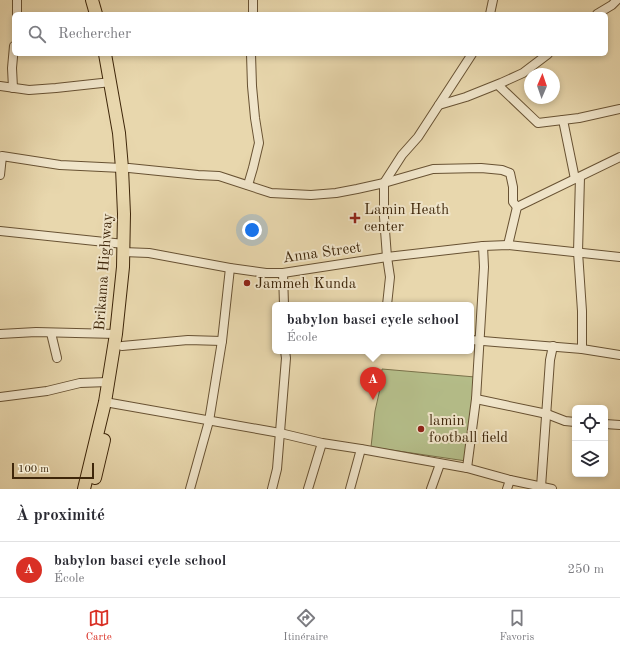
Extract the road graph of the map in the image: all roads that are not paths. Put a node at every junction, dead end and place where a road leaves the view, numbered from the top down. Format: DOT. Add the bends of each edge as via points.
graph roads {
  1 [pos="16,0"];
  2 [pos="92,0"];
  3 [pos="100,0"];
  4 [pos="253,0"];
  5 [pos="493,0"];
  6 [pos="616,1"];
  7 [pos="620,10"];
  8 [pos="17,12"];
  9 [pos="95,12"];
  10 [pos="103,12"];
  11 [pos="253,12"];
  12 [pos="490,12"];
  13 [pos="601,12"];
  14 [pos="13,56"];
  15 [pos="106,56"];
  16 [pos="113,56"];
  17 [pos="251,56"];
  18 [pos="471,56"];
  19 [pos="545,56"];
  20 [pos="111,82"];
  21 [pos="498,84"];
  22 [pos="0,86"];
  23 [pos="13,88"];
  24 [pos="439,105"];
  25 [pos="620,109"];
  26 [pos="563,120"];
  27 [pos="1,156"];
  28 [pos="620,158"];
  29 [pos="125,168"];
  30 [pos="0,175"];
  31 [pos="578,178"];
  32 [pos="384,183"];
  33 [pos="248,185"];
  34 [pos="517,207"];
  35 [pos="0,230"];
  36 [pos="508,245"];
  37 [pos="483,246"];
  38 [pos="126,249"];
  39 [pos="578,252"];
  40 [pos="387,257"];
  41 [pos="620,257"];
  42 [pos="230,268"];
  43 [pos="283,273"];
  44 [pos="284,302"];
  45 [pos="387,302"];
  46 [pos="51,333"];
  47 [pos="0,334"];
  48 [pos="116,334"];
  49 [pos="475,340"];
  50 [pos="222,341"];
  51 [pos="122,346"];
  52 [pos="553,346"];
  53 [pos="582,349"];
  54 [pos="286,354"];
  55 [pos="620,355"];
  56 [pos="57,358"];
  57 [pos="108,382"];
  58 [pos="0,397"];
  59 [pos="476,399"];
  60 [pos="108,402"];
  61 [pos="547,414"];
  62 [pos="209,421"];
  63 [pos="572,422"];
  64 [pos="608,424"];
  65 [pos="620,425"];
  66 [pos="280,433"];
  67 [pos="322,443"];
  68 [pos="361,449"];
  69 [pos="440,464"];
  70 [pos="467,468"];
  71 [pos="510,480"];
  72 [pos="542,487"];
  73 [pos="84,489"];
  74 [pos="92,489"];
  75 [pos="190,489"];
  76 [pos="272,489"];
  77 [pos="308,489"];
  78 [pos="350,489"];
  79 [pos="431,489"];
  80 [pos="507,489"];
  81 [pos="552,489"];
  1 -- 8 [label="street"];
  2 -- 9 [label="highway"];
  3 -- 10 [label="highway"];
  4 -- 11 [label="street"];
  5 -- 12 [label="street"];
  6 -- 7 [label="street"];
  6 -- 13 [label="street"];
  14 -- 23 [label="street"];
  15 -- 20 [label="highway, Brikama Highway"];
  16 -- 29 [label="highway, Brikama Highway" via="126,135"];
  17 -- 33 [label="street" via="259,143"];
  18 -- 24 [label="street"];
  19 -- 21 [label="street" via="523,73"];
  20 -- 23 [label="street" via="29,90"];
  20 -- 29 [label="highway, Brikama Highway"];
  21 -- 24 [label="street"];
  21 -- 26 [label="street" via="538,123"];
  22 -- 23 [label="street"];
  24 -- 32 [label="street"];
  25 -- 26 [label="street"];
  26 -- 31 [label="street"];
  27 -- 29 [label="street" via="60,165"];
  27 -- 30 [label="street"];
  28 -- 31 [label="street"];
  29 -- 33 [label="street" via="219,176"];
  29 -- 38 [label="highway, Brikama Highway" via="131,215"];
  31 -- 34 [label="street"];
  31 -- 39 [label="street"];
  32 -- 33 [label="street" via="336,193 311,195 271,193"];
  32 -- 34 [label="street" via="433,169 502,170 510,173 513,202"];
  32 -- 40 [label="street"];
  34 -- 36 [label="street"];
  35 -- 38 [label="street, Anna Street"];
  36 -- 37 [label="street, Anna Street"];
  36 -- 39 [label="street, Anna Street"];
  37 -- 40 [label="street, Anna Street"];
  37 -- 49 [label="street" via="484,267"];
  38 -- 42 [label="street, Anna Street"];
  38 -- 48 [label="highway, Brikama Highway"];
  38 -- 51 [label="highway, Brikama Highway" via="129,278"];
  39 -- 41 [label="street, Anna Street"];
  39 -- 53 [label="street"];
  40 -- 43 [label="street, Anna Street"];
  40 -- 45 [label="street" via="390,277"];
  42 -- 43 [label="street, Anna Street"];
  42 -- 50 [label="street"];
  43 -- 44 [label="street"];
  46 -- 47 [label="street"];
  46 -- 48 [label="street"];
  46 -- 56 [label="street"];
  48 -- 57 [label="highway, Brikama Highway"];
  49 -- 52 [label="street"];
  49 -- 59 [label="street"];
  50 -- 51 [label="street" via="188,340"];
  50 -- 62 [label="street"];
  51 -- 60 [label="highway, Brikama Highway"];
  52 -- 53 [label="street"];
  52 -- 61 [label="street"];
  53 -- 55 [label="street"];
  54 -- 66 [label="street"];
  57 -- 58 [label="street" via="80,383 47,391"];
  57 -- 60 [label="highway, Brikama Highway"];
  59 -- 61 [label="street"];
  59 -- 70 [label="street"];
  60 -- 62 [label="street"];
  60 -- 73 [label="highway, Brikama Highway"];
  60 -- 74 [label="highway, Brikama Highway" via="100,458"];
  61 -- 63 [label="street"];
  61 -- 72 [label="street"];
  62 -- 66 [label="street"];
  62 -- 75 [label="street"];
  64 -- 65 [label="street"];
  66 -- 67 [label="street"];
  66 -- 76 [label="street" via="277,469"];
  67 -- 68 [label="street"];
  67 -- 77 [label="street"];
  68 -- 69 [label="street"];
  68 -- 78 [label="street"];
  69 -- 70 [label="street"];
  69 -- 79 [label="street"];
  70 -- 71 [label="street"];
  71 -- 72 [label="street"];
  71 -- 80 [label="street"];
  72 -- 81 [label="street"];
}
